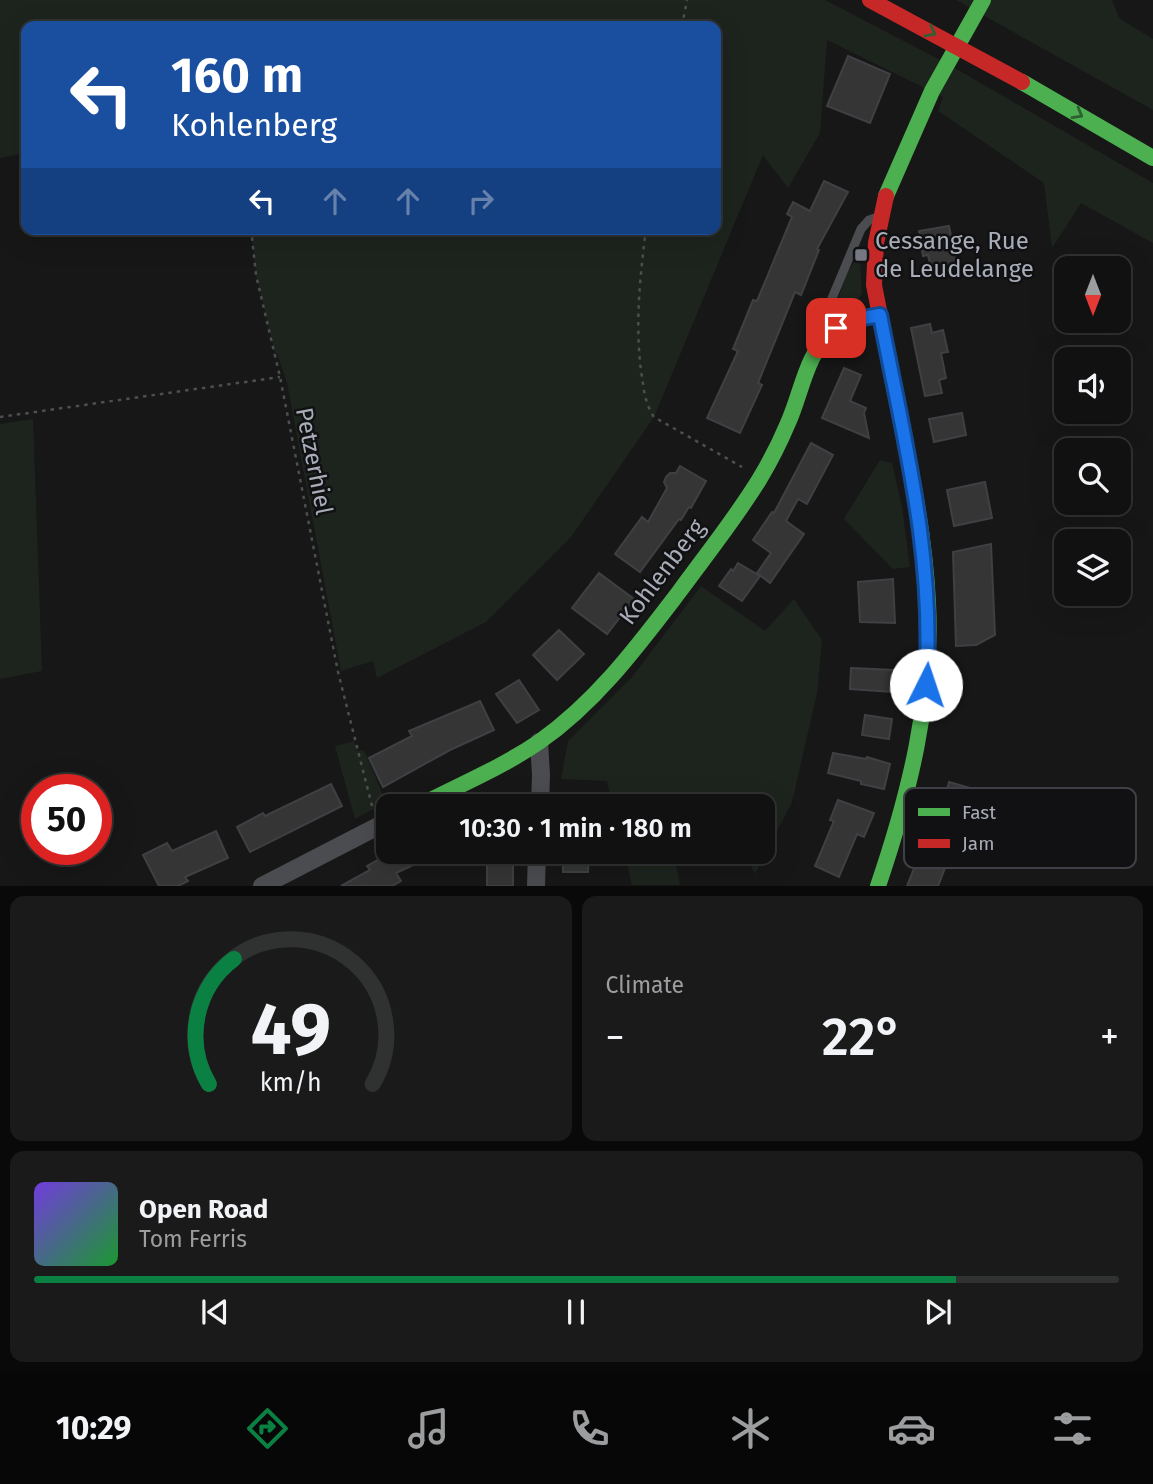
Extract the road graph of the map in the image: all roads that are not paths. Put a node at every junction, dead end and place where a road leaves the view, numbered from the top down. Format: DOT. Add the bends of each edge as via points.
graph roads {
  1 [pos="870,0"];
  2 [pos="983,0"];
  3 [pos="954,19"];
  4 [pos="977,31"];
  5 [pos="1153,158"];
  6 [pos="880,216"];
  7 [pos="880,315"];
  8 [pos="822,341"];
  9 [pos="538,742"];
  10 [pos="908,788"];
  11 [pos="442,794"];
  12 [pos="540,794"];
  13 [pos="904,805"];
  14 [pos="376,828"];
  15 [pos="537,864"];
  16 [pos="262,886"];
  17 [pos="536,886"];
  18 [pos="878,886"];
  1 -- 5 [label="main road, one-way" via="1019,79"];
  2 -- 6 [label="main road" via="932,91"];
  3 -- 4 [label="main road"];
  6 -- 7 [label="main road" via="873,266"];
  6 -- 8 [label="lane" via="861,229 825,315"];
  7 -- 8 [label="main road, Kohlenberg" via="852,320"];
  7 -- 10 [label="main road" via="923,538 929,624 924,703"];
  8 -- 9 [label="main road, Kohlenberg" via="788,424 727,528 622,667"];
  9 -- 11 [label="main road, Kohlenberg"];
  9 -- 12 [label="street"];
  13 -- 18 [label="main road"];
  14 -- 16 [label="street"];
  15 -- 17 [label="street"];
}
